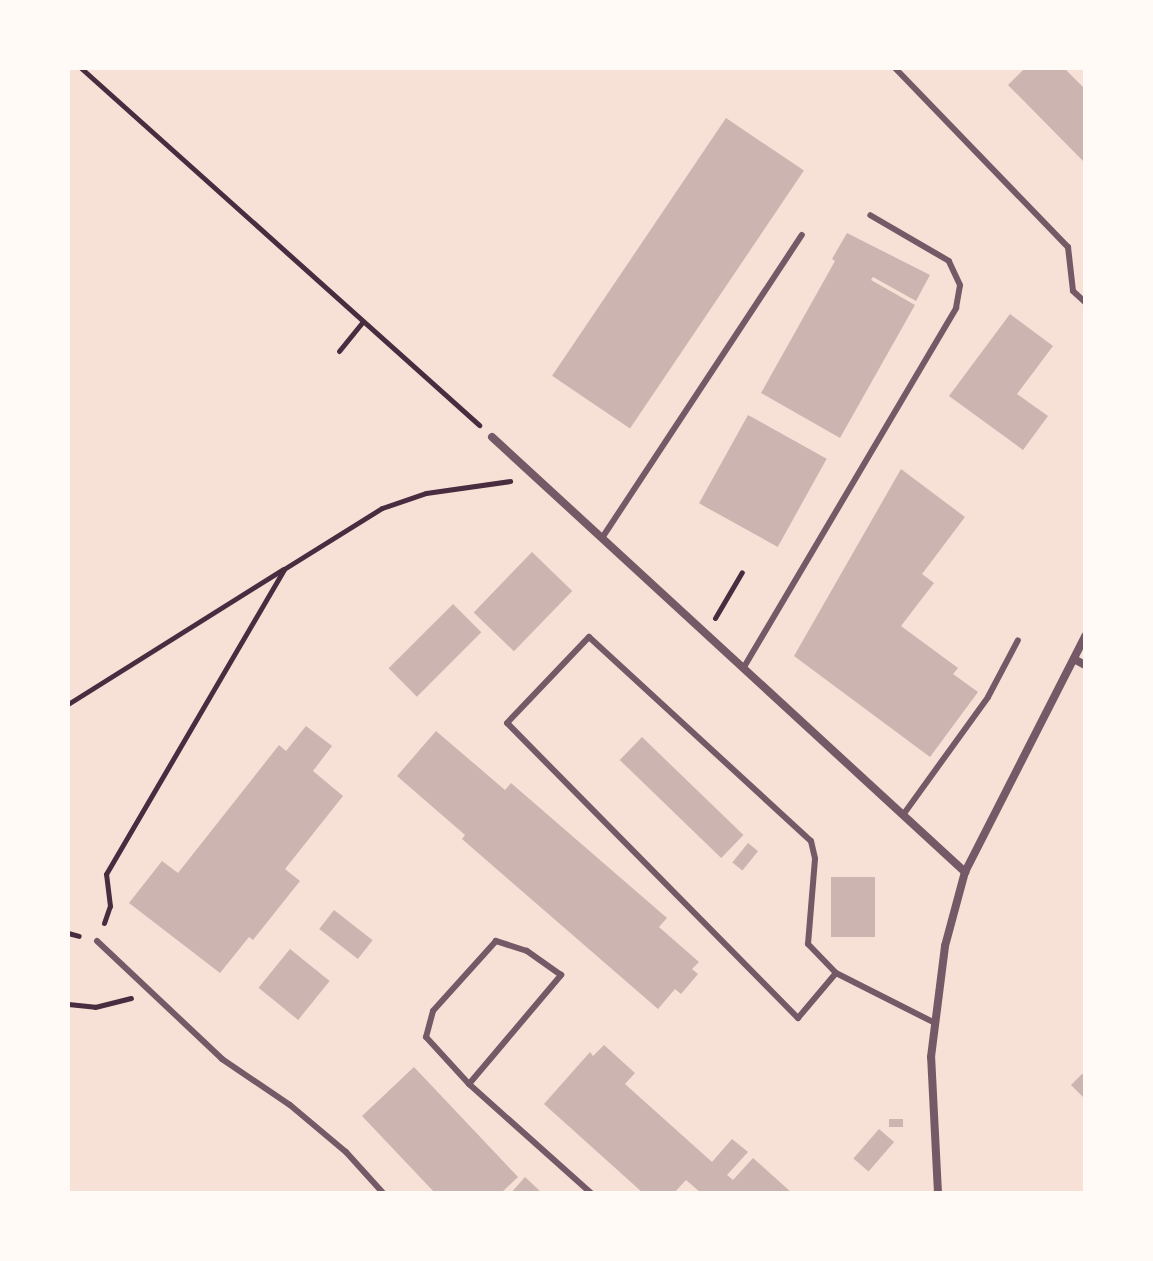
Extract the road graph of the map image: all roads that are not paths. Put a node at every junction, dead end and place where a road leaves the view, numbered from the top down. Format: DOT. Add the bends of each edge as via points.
graph roads {
  1 [pos="895,68"];
  2 [pos="870,215"];
  3 [pos="802,235"];
  4 [pos="1085,302"];
  5 [pos="492,437"];
  6 [pos="602,538"];
  7 [pos="1085,636"];
  8 [pos="1018,640"];
  9 [pos="1074,659"];
  10 [pos="1085,665"];
  11 [pos="744,667"];
  12 [pos="903,815"];
  13 [pos="965,872"];
  14 [pos="97,941"];
  15 [pos="836,973"];
  16 [pos="933,1022"];
  17 [pos="469,1084"];
  18 [pos="383,1193"];
  19 [pos="591,1193"];
  20 [pos="938,1193"];
  1 -- 4 [label="lane" via="1068,247 1073,291"];
  2 -- 11 [label="lane" via="949,261 960,285 956,308"];
  3 -- 6 [label="lane"];
  5 -- 6 [label="street"];
  6 -- 11 [label="street"];
  7 -- 9 [label="street"];
  8 -- 12 [label="lane" via="988,697"];
  9 -- 10 [label="street"];
  9 -- 13 [label="street"];
  11 -- 12 [label="street"];
  12 -- 13 [label="street"];
  13 -- 16 [label="street" via="945,946"];
  14 -- 18 [label="lane" via="222,1059 346,1152"];
  15 -- 15 [label="lane" via="808,944 815,859 811,841 589,637 507,723 798,1018"];
  15 -- 16 [label="lane"];
  16 -- 20 [label="street"];
  17 -- 17 [label="lane" via="426,1037 433,1011 496,941 527,951 561,975"];
  17 -- 19 [label="lane"];
}
